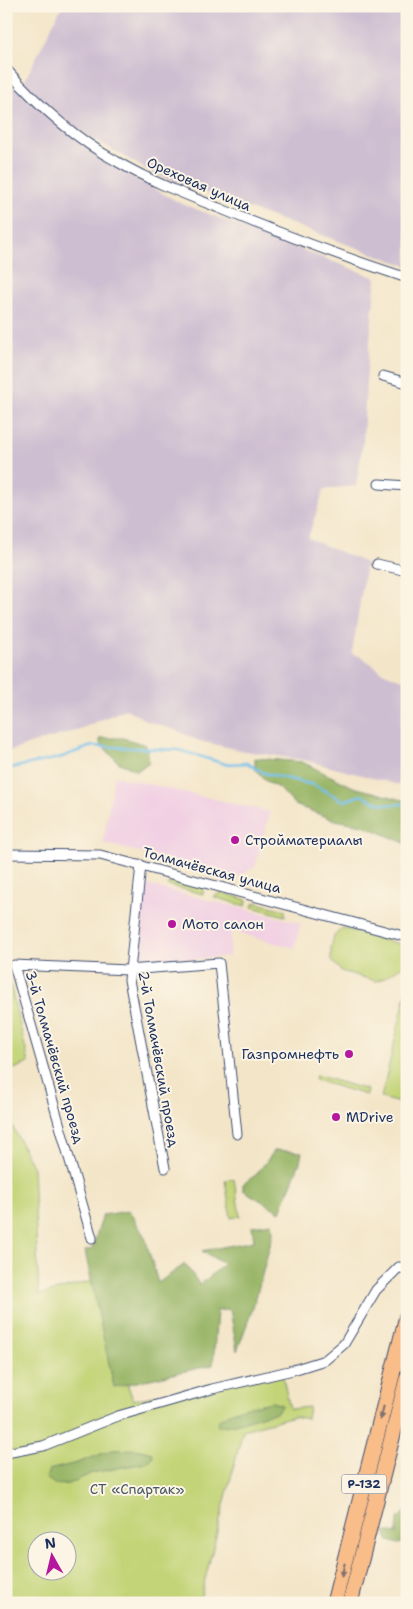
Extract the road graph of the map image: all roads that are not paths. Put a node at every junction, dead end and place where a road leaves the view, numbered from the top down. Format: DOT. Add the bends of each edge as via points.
graph roads {
  1 [pos="6,69"];
  2 [pos="407,278"];
  3 [pos="383,376"];
  4 [pos="407,383"];
  5 [pos="379,484"];
  6 [pos="407,486"];
  7 [pos="377,564"];
  8 [pos="407,571"];
  9 [pos="6,854"];
  10 [pos="141,865"];
  11 [pos="407,937"];
  12 [pos="128,970"];
  13 [pos="238,1134"];
  14 [pos="164,1168"];
  15 [pos="92,1238"];
  16 [pos="407,1270"];
  17 [pos="407,1316"];
  18 [pos="407,1379"];
  19 [pos="6,1453"];
  20 [pos="334,1603"];
  21 [pos="350,1603"];
  1 -- 2 [label="street, Ореховая улица" via="41,106 77,136 115,161 265,228"];
  3 -- 4 [label="street"];
  5 -- 6 [label="street"];
  7 -- 8 [label="street"];
  9 -- 10 [label="street, Толмачёвская улица" via="100,855"];
  10 -- 11 [label="street, Толмачёвская улица"];
  10 -- 12 [label="street, 2-й Толмачёвский проезд"];
  12 -- 13 [label="street" via="219,963"];
  12 -- 14 [label="street, 2-й Толмачёвский проезд"];
  12 -- 15 [label="street, 3-й Толмачёвский проезд" via="14,966"];
  16 -- 19 [label="street" via="399,1267 376,1290 344,1344 325,1360 212,1388 118,1416 43,1446"];
  17 -- 20 [label="highway, Р-132, one-way"];
  18 -- 21 [label="highway, Р-132"];
}
